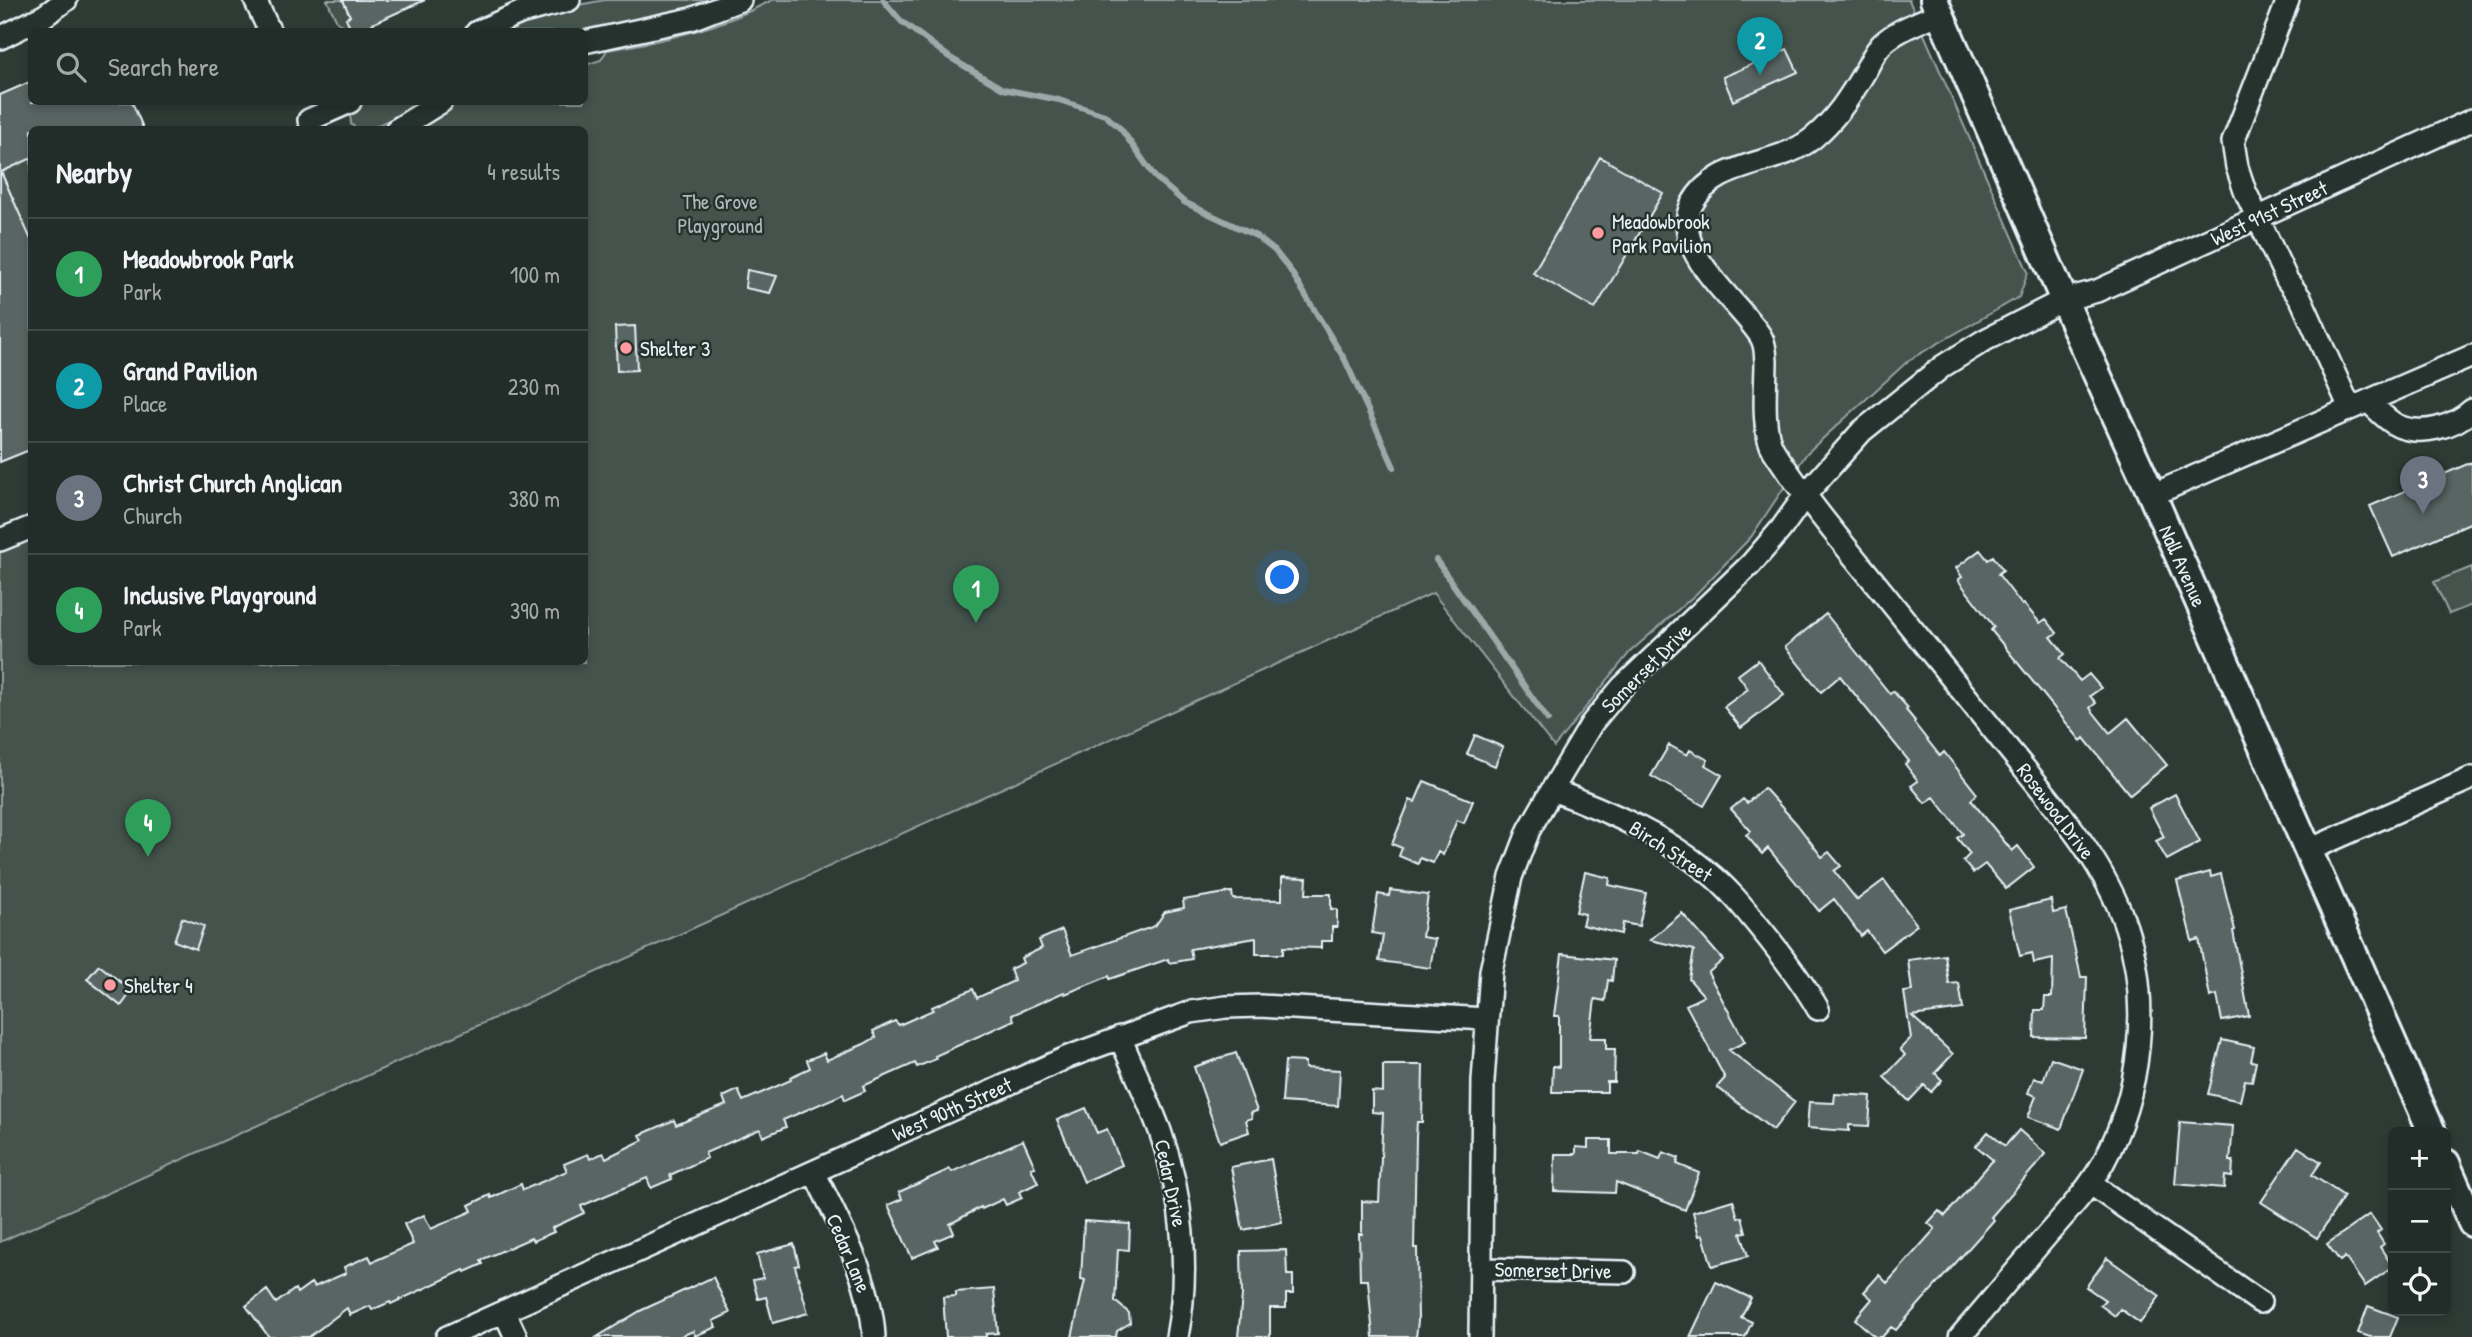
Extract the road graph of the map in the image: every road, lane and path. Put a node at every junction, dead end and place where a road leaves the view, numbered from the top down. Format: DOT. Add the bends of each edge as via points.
graph roads {
  1 [pos="255,0"];
  2 [pos="569,0"];
  3 [pos="740,0"];
  4 [pos="2288,0"];
  5 [pos="56,3"];
  6 [pos="1937,6"];
  7 [pos="268,28"];
  8 [pos="486,28"];
  9 [pos="0,38"];
  10 [pos="588,41"];
  11 [pos="342,105"];
  12 [pos="436,105"];
  13 [pos="308,117"];
  14 [pos="2472,120"];
  15 [pos="402,126"];
  16 [pos="2258,219"];
  17 [pos="2063,300"];
  18 [pos="2472,356"];
  19 [pos="2359,405"];
  20 [pos="2472,410"];
  21 [pos="1806,494"];
  22 [pos="2152,495"];
  23 [pos="28,529"];
  24 [pos="0,540"];
  25 [pos="2472,778"];
  26 [pos="1552,790"];
  27 [pos="2309,850"];
  28 [pos="1818,1009"];
  29 [pos="1486,1019"];
  30 [pos="1119,1037"];
  31 [pos="2430,1127"];
  32 [pos="814,1172"];
  33 [pos="2451,1175"];
  34 [pos="2091,1184"];
  35 [pos="2472,1223"];
  36 [pos="1482,1269"];
  37 [pos="1625,1272"];
  38 [pos="2260,1302"];
  39 [pos="504,1311"];
  40 [pos="447,1337"];
  41 [pos="516,1337"];
  42 [pos="874,1337"];
  43 [pos="1177,1337"];
  44 [pos="1480,1337"];
  45 [pos="1960,1337"];
  1 -- 7 [label="street"];
  2 -- 8 [label="street"];
  3 -- 10 [label="street" via="691,19"];
  4 -- 16 [label="street" via="2233,142 2236,167"];
  5 -- 9 [label="street"];
  6 -- 17 [label="main road, Nall Avenue"];
  6 -- 21 [label="street, Rosewood Drive" via="1877,48 1827,126 1784,155 1710,180 1689,212 1686,234 1704,267 1765,343 1768,439"];
  11 -- 13 [label="street"];
  12 -- 15 [label="street"];
  14 -- 16 [label="street, West 91st Street"];
  16 -- 17 [label="street, West 91st Street" via="2097,291"];
  16 -- 19 [label="street" via="2287,280"];
  17 -- 21 [label="street, Somerset Drive" via="1943,366 1862,430"];
  17 -- 22 [label="main road, Nall Avenue"];
  18 -- 19 [label="street"];
  19 -- 20 [label="street" via="2407,429 2420,430 2446,426"];
  19 -- 22 [label="street"];
  21 -- 26 [label="street, Somerset Drive" via="1751,564 1622,687 1592,723"];
  21 -- 34 [label="street, Rosewood Drive" via="2068,822 2109,884 2137,976 2140,1024 2123,1116"];
  22 -- 27 [label="main road, Nall Avenue"];
  23 -- 24 [label="street"];
  25 -- 27 [label="street"];
  26 -- 28 [label="street, Birch Street" via="1637,827 1708,872 1795,971"];
  26 -- 29 [label="street, Somerset Drive" via="1529,830 1511,877"];
  27 -- 31 [label="main road, Nall Avenue"];
  29 -- 30 [label="street, West 90th Street" via="1226,1007 1191,1012"];
  29 -- 36 [label="street, Somerset Drive"];
  30 -- 32 [label="street, West 90th Street"];
  30 -- 43 [label="street, Cedar Drive" via="1160,1130 1180,1209 1184,1259"];
  32 -- 39 [label="street, West 90th Street"];
  32 -- 42 [label="street, Cedar Lane" via="864,1284"];
  33 -- 35 [label="main road"];
  34 -- 38 [label="street"];
  34 -- 45 [label="street, Rosewood Drive"];
  36 -- 37 [label="street, Somerset Drive"];
  36 -- 44 [label="street, Somerset Drive"];
  39 -- 40 [label="street, West 90th Street"];
  39 -- 41 [label="street"];
}
